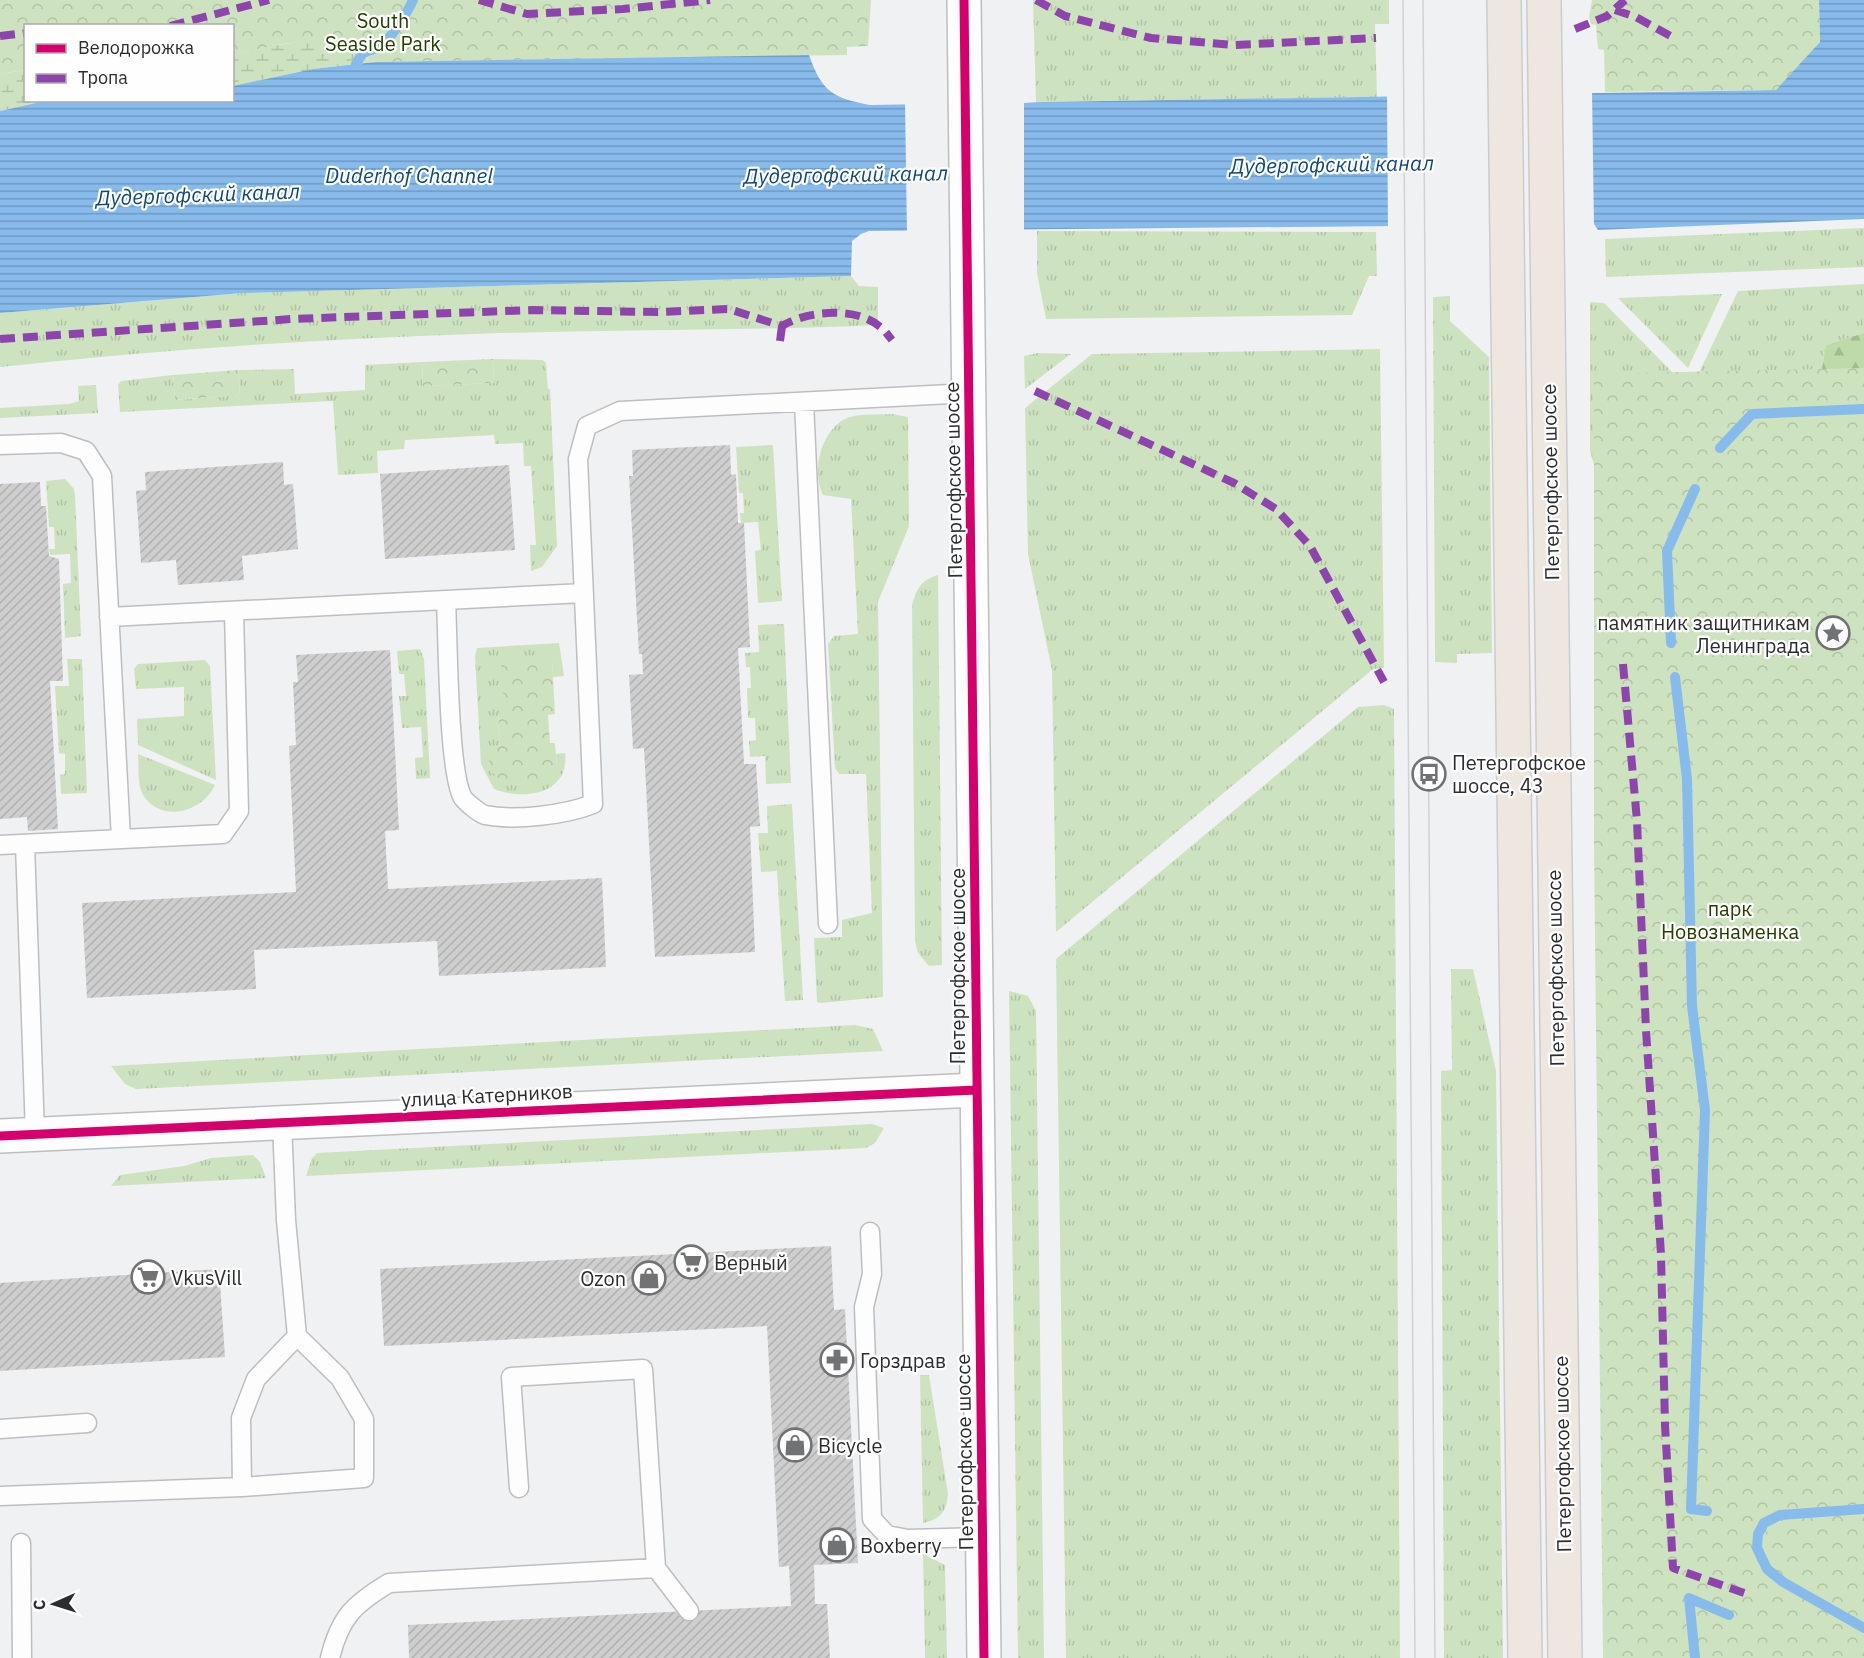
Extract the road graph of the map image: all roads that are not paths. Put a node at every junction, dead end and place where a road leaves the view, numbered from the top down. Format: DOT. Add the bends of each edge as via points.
graph roads {
  1 [pos="964,0"];
  2 [pos="1504,0"];
  3 [pos="1544,0"];
  4 [pos="970,393"];
  5 [pos="804,402"];
  6 [pos="0,445"];
  7 [pos="584,593"];
  8 [pos="446,601"];
  9 [pos="234,612"];
  10 [pos="109,617"];
  11 [pos="121,839"];
  12 [pos="25,844"];
  13 [pos="0,845"];
  14 [pos="828,924"];
  15 [pos="976,1090"];
  16 [pos="282,1123"];
  17 [pos="35,1134"];
  18 [pos="0,1136"];
  19 [pos="870,1232"];
  20 [pos="297,1336"];
  21 [pos="87,1423"];
  22 [pos="0,1429"];
  23 [pos="242,1487"];
  24 [pos="519,1488"];
  25 [pos="0,1497"];
  26 [pos="983,1537"];
  27 [pos="21,1543"];
  28 [pos="656,1568"];
  29 [pos="689,1611"];
  30 [pos="22,1658"];
  31 [pos="330,1658"];
  32 [pos="984,1658"];
  33 [pos="1525,1658"];
  34 [pos="1565,1658"];
  1 -- 4 [label="street, Петергофское шоссе"];
  2 -- 33 [label="main road, Петергофское шоссе"];
  3 -- 34 [label="main road, Петергофское шоссе"];
  4 -- 5 [label="lane"];
  4 -- 15 [label="street, Петергофское шоссе"];
  5 -- 7 [label="lane" via="620,411 586,426 578,459"];
  5 -- 14 [label="lane"];
  6 -- 10 [label="lane" via="61,443 86,451 102,476"];
  7 -- 8 [label="lane"];
  7 -- 8 [label="lane" via="593,804 572,813 482,814 463,798 455,762"];
  8 -- 9 [label="lane"];
  9 -- 10 [label="lane"];
  9 -- 11 [label="lane" via="239,811 223,834"];
  10 -- 11 [label="lane"];
  11 -- 12 [label="lane"];
  12 -- 13 [label="lane"];
  12 -- 17 [label="lane"];
  15 -- 16 [label="street, улица Катерников"];
  15 -- 26 [label="street, Петергофское шоссе"];
  16 -- 17 [label="street, улица Катерников"];
  16 -- 20 [label="lane"];
  17 -- 18 [label="street, улица Катерников"];
  19 -- 26 [label="lane" via="872,1274 864,1307 872,1519 887,1535 908,1539"];
  20 -- 23 [label="lane" via="256,1379 240,1418"];
  20 -- 23 [label="lane" via="340,1378 364,1419 364,1478"];
  21 -- 22 [label="lane"];
  23 -- 25 [label="lane"];
  24 -- 28 [label="lane" via="511,1377 643,1369"];
  26 -- 32 [label="street, Петергофское шоссе"];
  27 -- 30 [label="lane"];
  28 -- 29 [label="lane"];
  28 -- 31 [label="lane" via="389,1583 360,1601 340,1623"];
}
